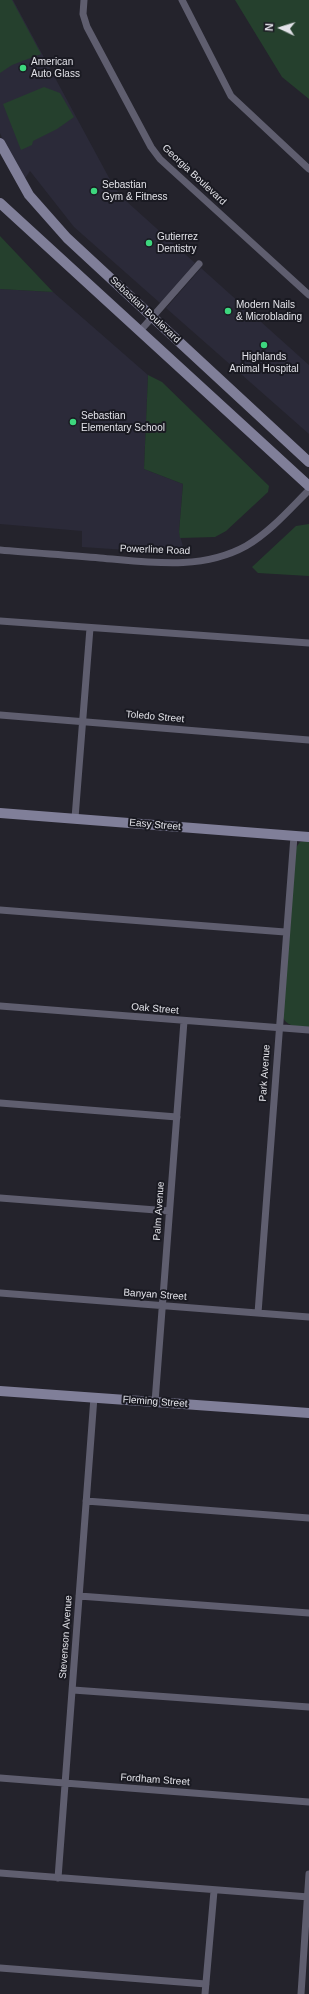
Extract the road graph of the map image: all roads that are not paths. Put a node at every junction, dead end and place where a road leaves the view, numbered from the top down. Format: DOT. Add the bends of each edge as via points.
graph roads {
  1 [pos="84,0"];
  2 [pos="182,0"];
  3 [pos="0,143"];
  4 [pos="309,169"];
  5 [pos="0,203"];
  6 [pos="200,264"];
  7 [pos="309,295"];
  8 [pos="152,317"];
  9 [pos="140,331"];
  10 [pos="309,462"];
  11 [pos="309,486"];
  12 [pos="309,490"];
  13 [pos="0,550"];
  14 [pos="0,621"];
  15 [pos="90,628"];
  16 [pos="309,643"];
  17 [pos="0,715"];
  18 [pos="83,722"];
  19 [pos="309,740"];
  20 [pos="0,813"];
  21 [pos="75,818"];
  22 [pos="294,836"];
  23 [pos="309,837"];
  24 [pos="0,910"];
  25 [pos="285,932"];
  26 [pos="0,1006"];
  27 [pos="184,1021"];
  28 [pos="278,1027"];
  29 [pos="309,1030"];
  30 [pos="0,1103"];
  31 [pos="177,1117"];
  32 [pos="0,1198"];
  33 [pos="169,1211"];
  34 [pos="0,1293"];
  35 [pos="163,1305"];
  36 [pos="258,1312"];
  37 [pos="309,1317"];
  38 [pos="0,1391"];
  39 [pos="94,1398"];
  40 [pos="155,1402"];
  41 [pos="309,1413"];
  42 [pos="86,1502"];
  43 [pos="309,1518"];
  44 [pos="79,1596"];
  45 [pos="309,1613"];
  46 [pos="73,1690"];
  47 [pos="309,1707"];
  48 [pos="0,1778"];
  49 [pos="66,1783"];
  50 [pos="309,1802"];
  51 [pos="0,1873"];
  52 [pos="309,1874"];
  53 [pos="58,1878"];
  54 [pos="214,1891"];
  55 [pos="308,1896"];
  56 [pos="0,1968"];
  57 [pos="206,1984"];
  58 [pos="205,1994"];
  59 [pos="301,1994"];
  1 -- 7 [label="street, Georgia Boulevard" via="83,14 87,27 150,147"];
  2 -- 4 [label="street" via="231,96"];
  3 -- 8 [label="main road, Sebastian Boulevard" via="29,195 50,220 66,238"];
  5 -- 9 [label="main road, Sebastian Boulevard"];
  6 -- 8 [label="street"];
  8 -- 9 [label="street"];
  8 -- 10 [label="main road, Sebastian Boulevard"];
  9 -- 11 [label="main road, Sebastian Boulevard"];
  12 -- 13 [label="street, Powerline Road" via="272,527 245,546 211,559 185,563 155,562"];
  14 -- 15 [label="street"];
  15 -- 16 [label="street"];
  15 -- 18 [label="street"];
  17 -- 18 [label="street, Toledo Street"];
  18 -- 19 [label="street, Toledo Street"];
  18 -- 21 [label="street"];
  20 -- 21 [label="main road, Easy Street"];
  21 -- 22 [label="main road, Easy Street"];
  22 -- 23 [label="main road, Easy Street"];
  22 -- 25 [label="street, Park Avenue"];
  24 -- 25 [label="street"];
  25 -- 28 [label="street, Park Avenue"];
  26 -- 27 [label="street, Oak Street"];
  27 -- 28 [label="street, Oak Street"];
  27 -- 31 [label="street, Palm Avenue"];
  28 -- 29 [label="street, Oak Street"];
  28 -- 36 [label="street, Park Avenue"];
  30 -- 31 [label="street"];
  31 -- 33 [label="street, Palm Avenue"];
  32 -- 33 [label="street"];
  33 -- 35 [label="street, Palm Avenue"];
  34 -- 35 [label="street, Banyan Street"];
  35 -- 36 [label="street, Banyan Street"];
  35 -- 40 [label="street, Palm Avenue"];
  36 -- 37 [label="street, Banyan Street"];
  38 -- 39 [label="main road, Fleming Street"];
  39 -- 40 [label="main road, Fleming Street"];
  39 -- 42 [label="street, Stevenson Avenue"];
  40 -- 41 [label="main road, Fleming Street"];
  42 -- 43 [label="street"];
  42 -- 44 [label="street, Stevenson Avenue"];
  44 -- 45 [label="street"];
  44 -- 46 [label="street, Stevenson Avenue"];
  46 -- 47 [label="street"];
  46 -- 49 [label="street, Stevenson Avenue"];
  48 -- 49 [label="street, Fordham Street"];
  49 -- 50 [label="street, Fordham Street"];
  49 -- 53 [label="street, Stevenson Avenue"];
  51 -- 53 [label="street"];
  52 -- 55 [label="street"];
  53 -- 54 [label="street"];
  54 -- 55 [label="street"];
  54 -- 57 [label="street"];
  55 -- 59 [label="street"];
  56 -- 57 [label="street"];
  57 -- 58 [label="street"];
}
